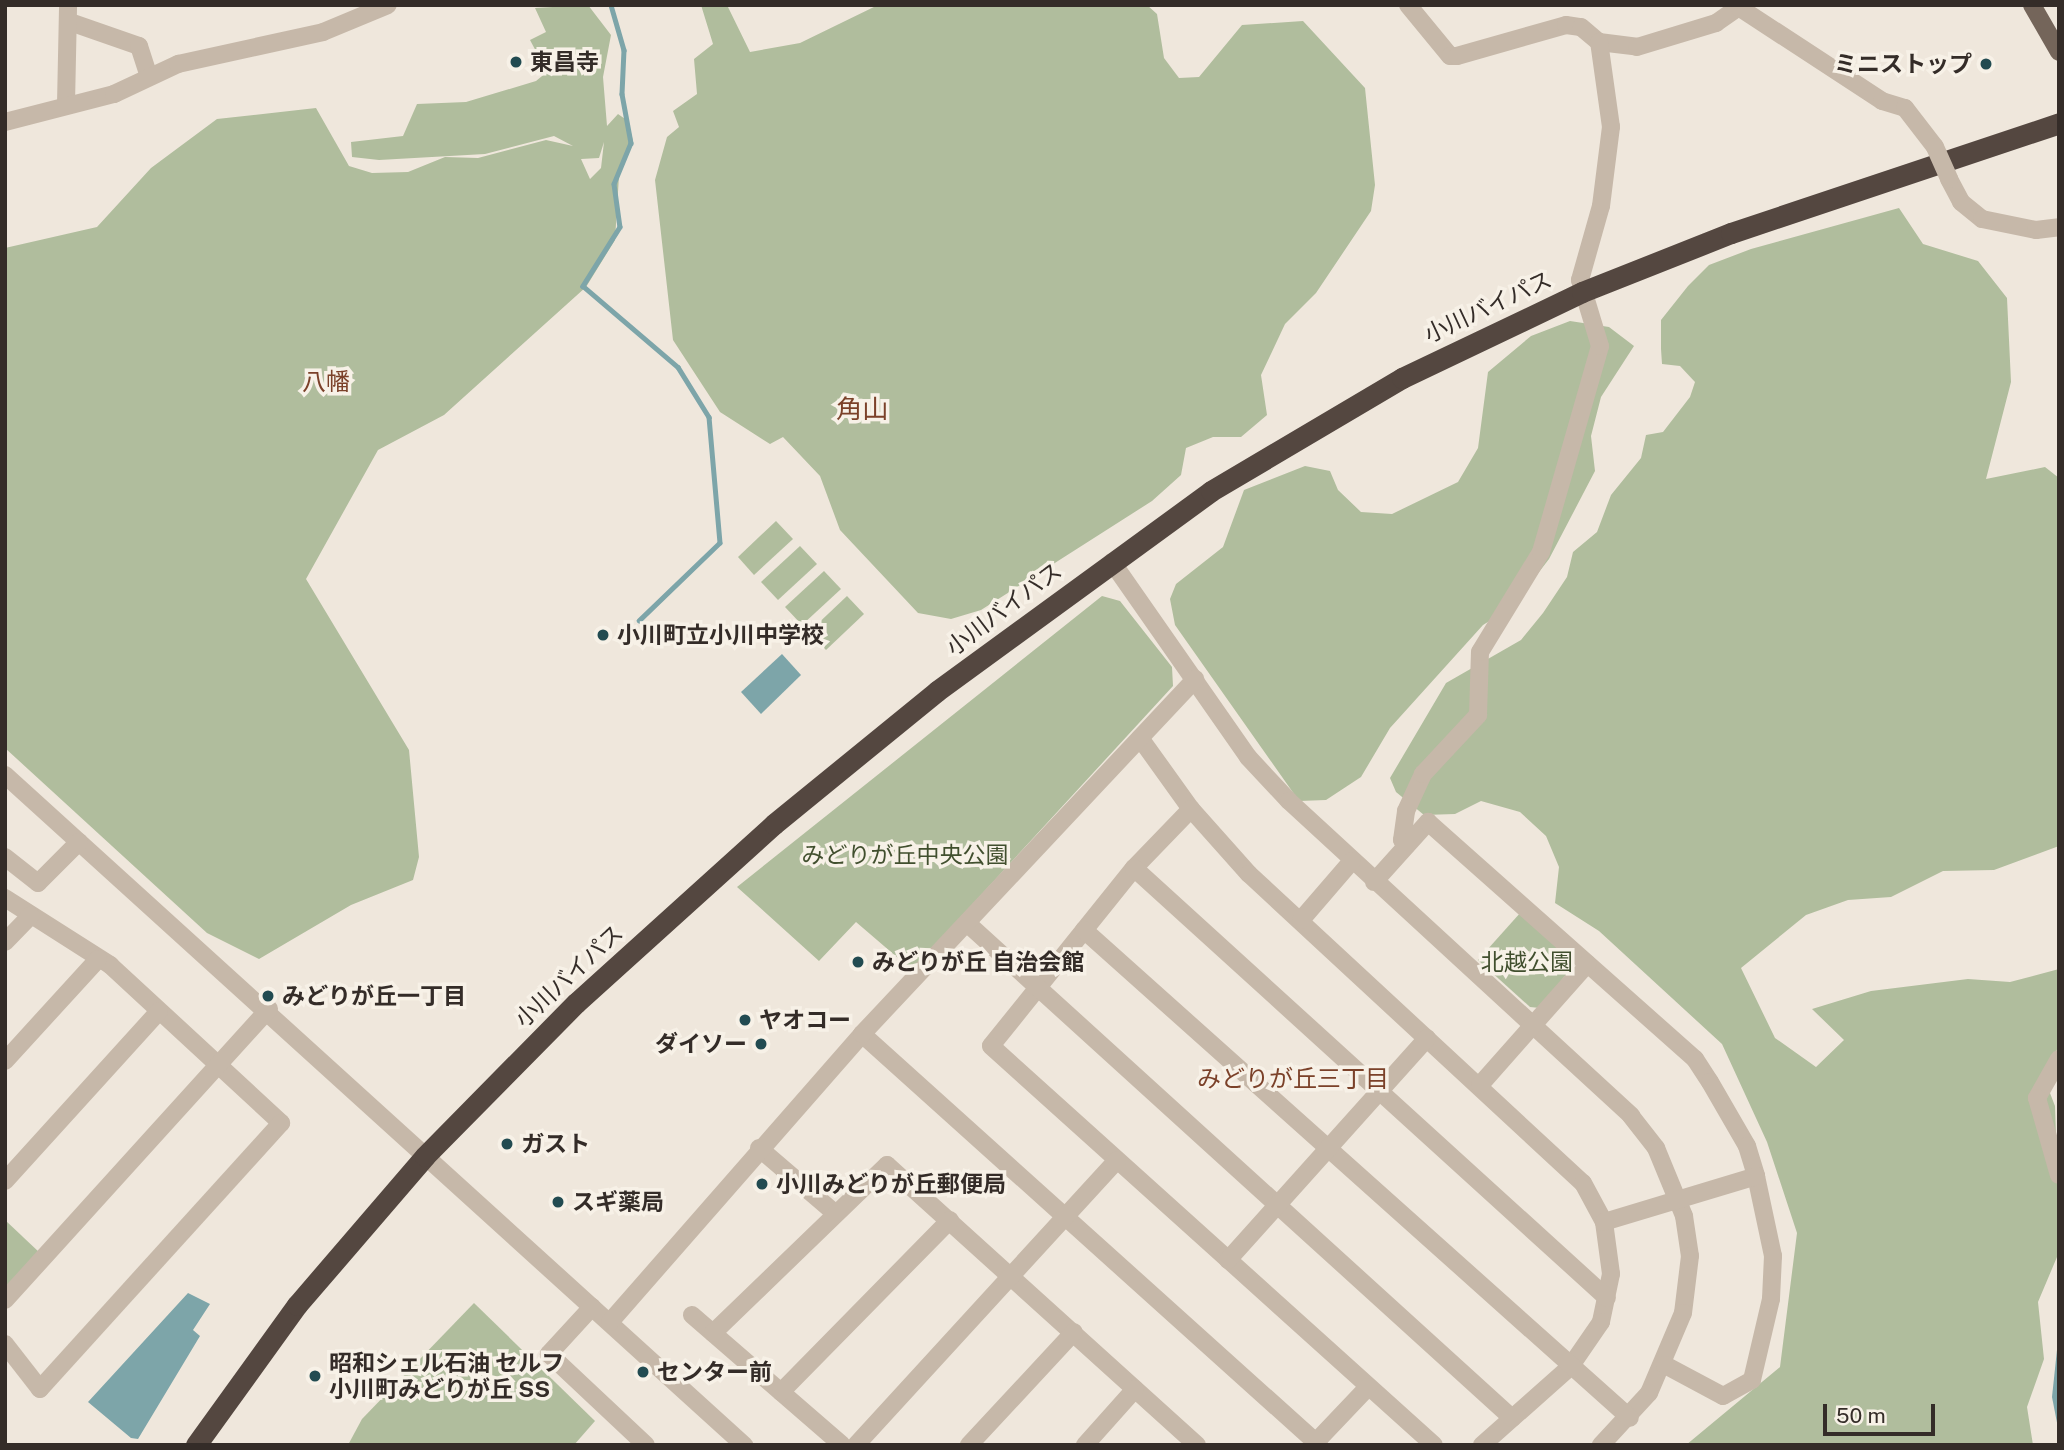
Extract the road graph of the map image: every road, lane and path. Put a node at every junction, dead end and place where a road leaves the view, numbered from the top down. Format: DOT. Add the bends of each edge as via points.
graph roads {
  1 [pos="388,5"];
  2 [pos="1408,5"];
  3 [pos="2032,5"];
  4 [pos="1741,6"];
  5 [pos="69,14"];
  6 [pos="1598,42"];
  7 [pos="2059,52"];
  8 [pos="149,76"];
  9 [pos="66,104"];
  10 [pos="5,122"];
  11 [pos="2059,123"];
  12 [pos="2059,227"];
  13 [pos="1582,292"];
  14 [pos="1112,562"];
  15 [pos="1195,679"];
  16 [pos="1140,738"];
  17 [pos="5,775"];
  18 [pos="1191,809"];
  19 [pos="79,842"];
  20 [pos="1408,845"];
  21 [pos="5,858"];
  22 [pos="1352,861"];
  23 [pos="1134,868"];
  24 [pos="1374,881"];
  25 [pos="5,898"];
  26 [pos="31,915"];
  27 [pos="1301,920"];
  28 [pos="968,924"];
  29 [pos="1084,930"];
  30 [pos="5,942"];
  31 [pos="98,959"];
  32 [pos="1587,964"];
  33 [pos="1035,986"];
  34 [pos="269,1009"];
  35 [pos="159,1011"];
  36 [pos="1533,1024"];
  37 [pos="862,1034"];
  38 [pos="1427,1038"];
  39 [pos="2059,1059"];
  40 [pos="5,1061"];
  41 [pos="218,1066"];
  42 [pos="1480,1085"];
  43 [pos="1377,1094"];
  44 [pos="759,1148"];
  45 [pos="1328,1149"];
  46 [pos="425,1156"];
  47 [pos="1117,1160"];
  48 [pos="2059,1175"];
  49 [pos="1756,1176"];
  50 [pos="5,1181"];
  51 [pos="1680,1200"];
  52 [pos="1276,1206"];
  53 [pos="836,1214"];
  54 [pos="1069,1217"];
  55 [pos="950,1220"];
  56 [pos="1604,1222"];
  57 [pos="1228,1260"];
  58 [pos="1013,1274"];
  59 [pos="1606,1298"];
  60 [pos="5,1300"];
  61 [pos="592,1307"];
  62 [pos="692,1315"];
  63 [pos="610,1322"];
  64 [pos="1074,1332"];
  65 [pos="713,1333"];
  66 [pos="5,1344"];
  67 [pos="1665,1365"];
  68 [pos="1570,1367"];
  69 [pos="1368,1387"];
  70 [pos="1135,1389"];
  71 [pos="781,1392"];
  72 [pos="1512,1418"];
  73 [pos="1630,1418"];
  74 [pos="1316,1444"];
  75 [pos="196,1445"];
  76 [pos="646,1445"];
  77 [pos="744,1445"];
  78 [pos="842,1445"];
  79 [pos="856,1445"];
  80 [pos="969,1445"];
  81 [pos="1085,1445"];
  82 [pos="1197,1445"];
  83 [pos="1433,1445"];
  84 [pos="1482,1445"];
  85 [pos="1601,1445"];
  1 -- 8 [label="street" via="323,32"];
  2 -- 6 [label="street" via="1450,56 1566,26 1581,27"];
  3 -- 7 [label="main road"];
  4 -- 6 [label="street" via="1661,43 1637,47"];
  4 -- 12 [label="street, bridge" via="1882,101 1905,108 1935,147 1961,202 1982,219 2036,230"];
  5 -- 8 [label="street" via="139,46"];
  5 -- 9 [label="street"];
  6 -- 13 [label="street" via="1611,127 1601,206 1581,267"];
  8 -- 9 [label="street" via="114,94"];
  9 -- 10 [label="street"];
  11 -- 13 [label="highway, 小川バイパス" via="1731,233"];
  13 -- 14 [label="highway, 小川バイパス" via="1495,330 1311,429"];
  13 -- 20 [label="street" via="1600,346 1541,552 1480,652 1478,715 1423,774 1402,839"];
  14 -- 15 [label="street"];
  14 -- 46 [label="highway, 小川バイパス" via="937,691 774,824 576,1003"];
  15 -- 16 [label="street"];
  15 -- 22 [label="street" via="1248,757"];
  16 -- 18 [label="street"];
  16 -- 28 [label="street"];
  17 -- 19 [label="street"];
  18 -- 23 [label="street"];
  18 -- 27 [label="street"];
  19 -- 21 [label="street" via="38,883"];
  19 -- 34 [label="street"];
  20 -- 24 [label="street"];
  20 -- 32 [label="street" via="1428,822"];
  22 -- 24 [label="street"];
  22 -- 27 [label="street"];
  23 -- 29 [label="street"];
  23 -- 43 [label="street"];
  24 -- 36 [label="street"];
  25 -- 26 [label="street"];
  26 -- 30 [label="street"];
  26 -- 31 [label="street"];
  27 -- 38 [label="street"];
  28 -- 33 [label="street"];
  28 -- 37 [label="street"];
  29 -- 33 [label="street"];
  29 -- 45 [label="street"];
  31 -- 35 [label="street"];
  31 -- 40 [label="street"];
  32 -- 36 [label="street"];
  32 -- 49 [label="street" via="1695,1059 1747,1146"];
  33 -- 47 [label="street" via="991,1046"];
  33 -- 52 [label="street"];
  34 -- 41 [label="street"];
  34 -- 46 [label="street"];
  35 -- 41 [label="street"];
  35 -- 50 [label="street"];
  36 -- 42 [label="street"];
  36 -- 51 [label="street" via="1631,1116 1656,1148"];
  37 -- 44 [label="street"];
  37 -- 54 [label="street"];
  38 -- 42 [label="street"];
  38 -- 43 [label="street"];
  39 -- 48 [label="street" via="2037,1098"];
  41 -- 60 [label="street"];
  41 -- 66 [label="street" via="281,1123 40,1389"];
  42 -- 56 [label="street" via="1583,1183"];
  43 -- 45 [label="street"];
  43 -- 59 [label="street"];
  44 -- 53 [label="street"];
  44 -- 63 [label="street"];
  45 -- 52 [label="street"];
  45 -- 68 [label="street"];
  46 -- 61 [label="street"];
  46 -- 75 [label="highway, 小川バイパス" via="297,1305"];
  47 -- 54 [label="street"];
  47 -- 57 [label="street"];
  49 -- 51 [label="street"];
  49 -- 67 [label="street" via="1773,1256 1771,1299 1752,1380 1723,1396"];
  51 -- 56 [label="street"];
  51 -- 67 [label="street" via="1690,1256 1681,1326"];
  52 -- 57 [label="street"];
  52 -- 72 [label="street"];
  53 -- 55 [label="street" via="887,1164"];
  53 -- 65 [label="street"];
  54 -- 58 [label="street"];
  54 -- 74 [label="street"];
  55 -- 58 [label="street"];
  55 -- 71 [label="street"];
  56 -- 59 [label="street" via="1611,1274"];
  57 -- 69 [label="street"];
  58 -- 64 [label="street"];
  58 -- 79 [label="street"];
  59 -- 68 [label="street" via="1601,1322"];
  61 -- 63 [label="street"];
  61 -- 76 [label="street" via="549,1354"];
  62 -- 65 [label="street"];
  63 -- 77 [label="street"];
  64 -- 70 [label="street"];
  64 -- 80 [label="street"];
  65 -- 71 [label="street"];
  67 -- 73 [label="street"];
  68 -- 72 [label="street"];
  68 -- 73 [label="street"];
  69 -- 74 [label="street"];
  69 -- 83 [label="street"];
  70 -- 81 [label="street"];
  70 -- 82 [label="street"];
  71 -- 78 [label="street"];
  72 -- 84 [label="street"];
  73 -- 85 [label="street"];
}
